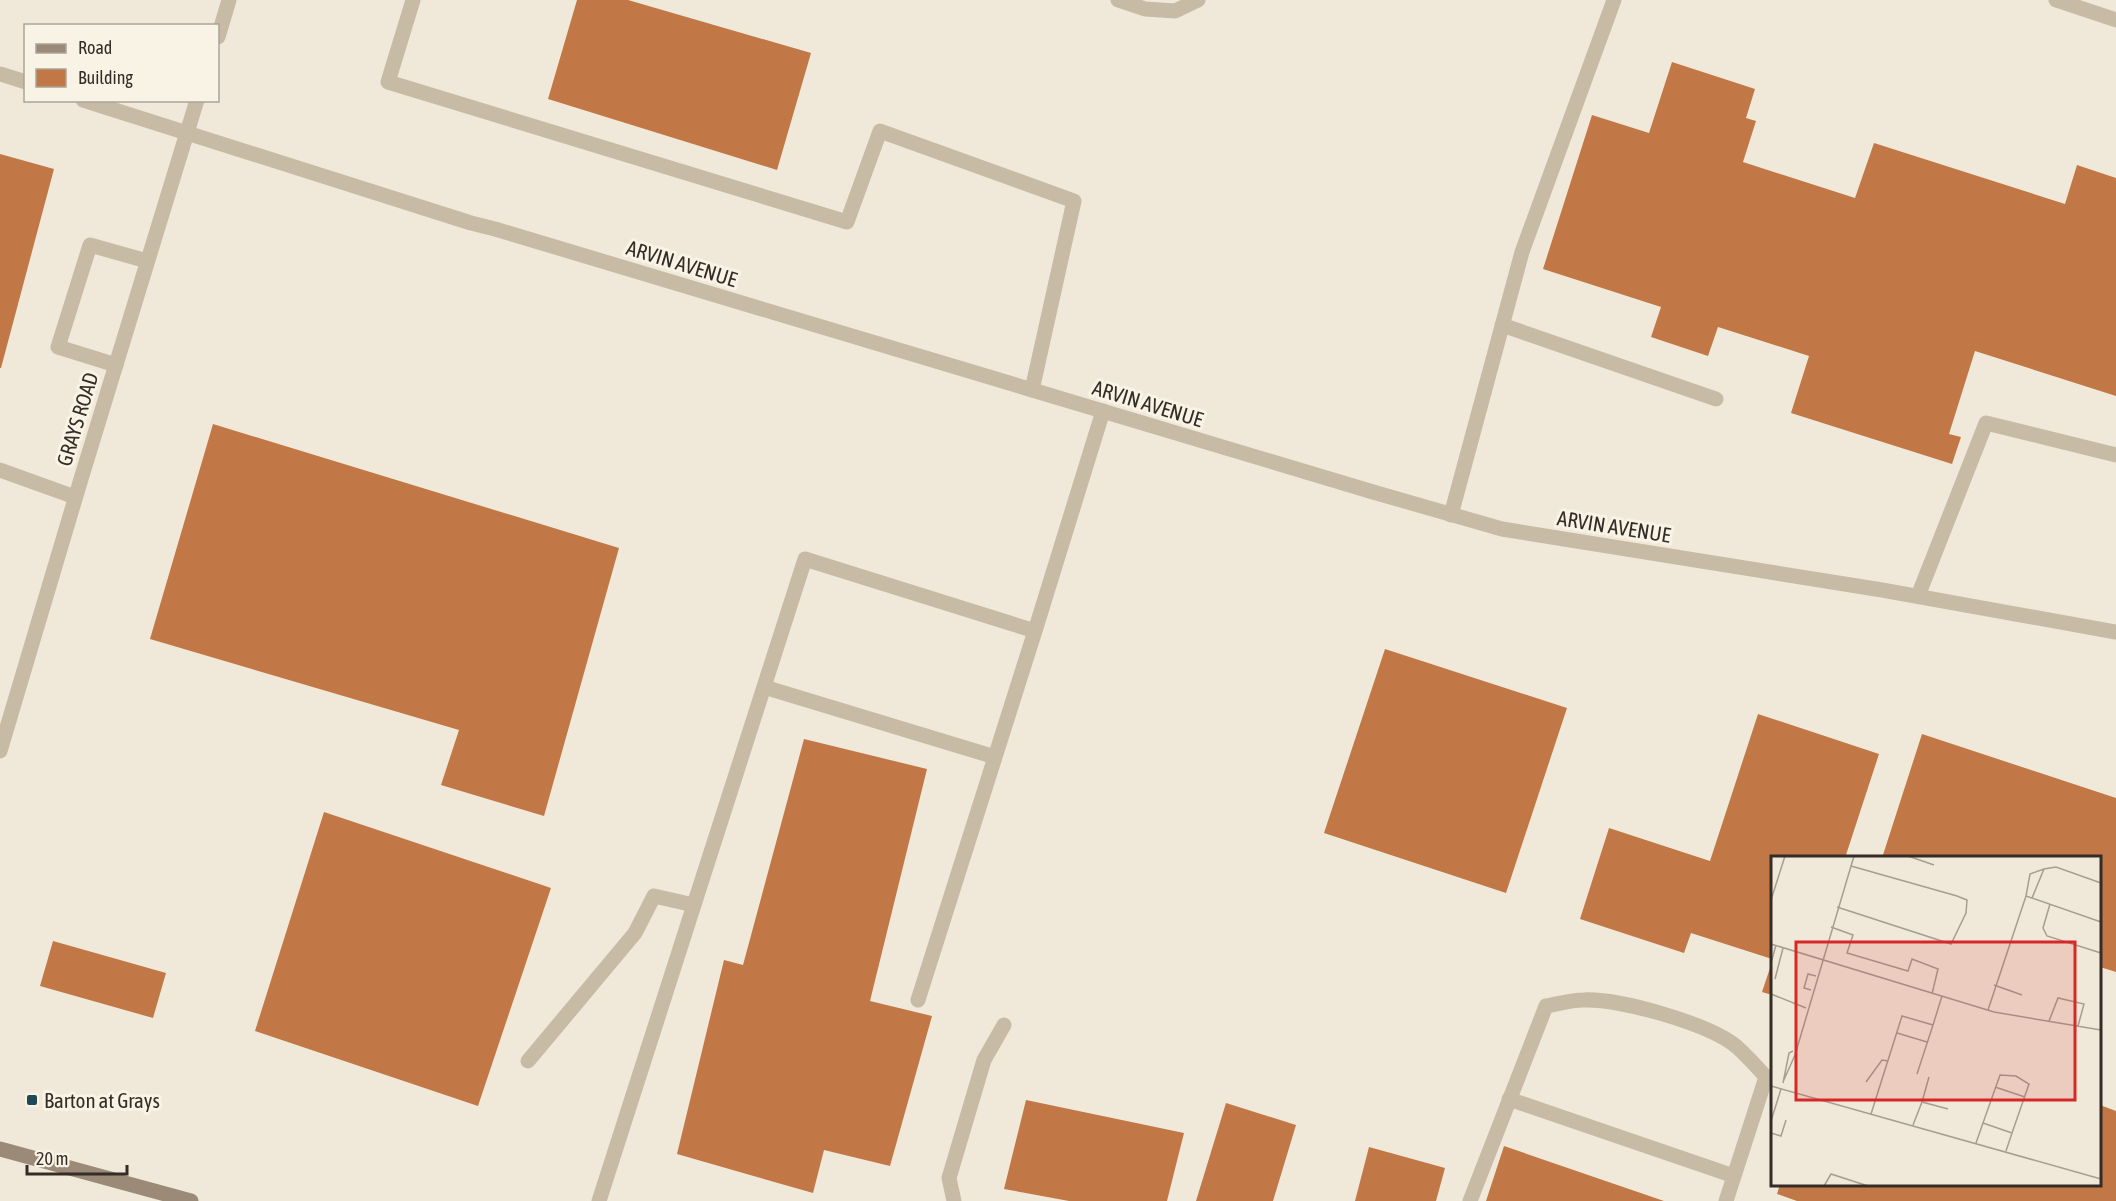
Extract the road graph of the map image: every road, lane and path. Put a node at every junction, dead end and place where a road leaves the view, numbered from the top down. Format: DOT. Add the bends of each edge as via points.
graph roads {
  1 [pos="229,0"];
  2 [pos="414,0"];
  3 [pos="1118,0"];
  4 [pos="1198,0"];
  5 [pos="1614,0"];
  6 [pos="2056,0"];
  7 [pos="2116,20"];
  8 [pos="219,34"];
  9 [pos="0,74"];
  10 [pos="24,81"];
  11 [pos="89,102"];
  12 [pos="196,102"];
  13 [pos="186,134"];
  14 [pos="147,261"];
  15 [pos="1502,325"];
  16 [pos="116,364"];
  17 [pos="1032,390"];
  18 [pos="1716,399"];
  19 [pos="1103,411"];
  20 [pos="2116,455"];
  21 [pos="0,470"];
  22 [pos="75,497"];
  23 [pos="1451,515"];
  24 [pos="1918,596"];
  25 [pos="1035,631"];
  26 [pos="2116,632"];
  27 [pos="764,687"];
  28 [pos="0,751"];
  29 [pos="995,757"];
  30 [pos="694,905"];
  31 [pos="918,1000"];
  32 [pos="1004,1025"];
  33 [pos="528,1061"];
  34 [pos="1509,1099"];
  35 [pos="0,1149"];
  36 [pos="1734,1176"];
  37 [pos="191,1201"];
  38 [pos="599,1201"];
  39 [pos="954,1201"];
  40 [pos="1470,1201"];
  41 [pos="1726,1201"];
  1 -- 8 [label="street"];
  2 -- 17 [label="street" via="388,82 847,222 880,131 1074,201"];
  3 -- 4 [label="street" via="1145,9 1175,11"];
  5 -- 15 [label="street" via="1522,252"];
  6 -- 7 [label="street"];
  9 -- 10 [label="street"];
  11 -- 13 [label="street, ARVIN AVENUE"];
  12 -- 13 [label="street, GRAYS ROAD"];
  13 -- 14 [label="street, GRAYS ROAD"];
  13 -- 17 [label="street, ARVIN AVENUE"];
  14 -- 16 [label="street, GRAYS ROAD"];
  14 -- 16 [label="street" via="90,245 58,347"];
  15 -- 18 [label="street"];
  15 -- 23 [label="street"];
  16 -- 22 [label="street, GRAYS ROAD"];
  17 -- 19 [label="street, ARVIN AVENUE"];
  19 -- 23 [label="street, ARVIN AVENUE"];
  19 -- 25 [label="street"];
  20 -- 24 [label="street" via="1986,423"];
  21 -- 22 [label="street"];
  22 -- 28 [label="street, GRAYS ROAD"];
  23 -- 24 [label="street, ARVIN AVENUE" via="1502,529"];
  24 -- 26 [label="street, ARVIN AVENUE"];
  25 -- 27 [label="street" via="805,559"];
  25 -- 29 [label="street"];
  27 -- 29 [label="street"];
  27 -- 30 [label="street"];
  29 -- 31 [label="street"];
  30 -- 33 [label="street" via="654,896 635,933"];
  30 -- 38 [label="street"];
  32 -- 39 [label="street" via="984,1060 949,1178"];
  34 -- 36 [label="street"];
  34 -- 36 [label="street" via="1546,1006 1583,1000 1625,1004 1669,1016 1736,1046 1766,1077"];
  34 -- 40 [label="street"];
  35 -- 37 [label="main road"];
  36 -- 41 [label="street"];
}
